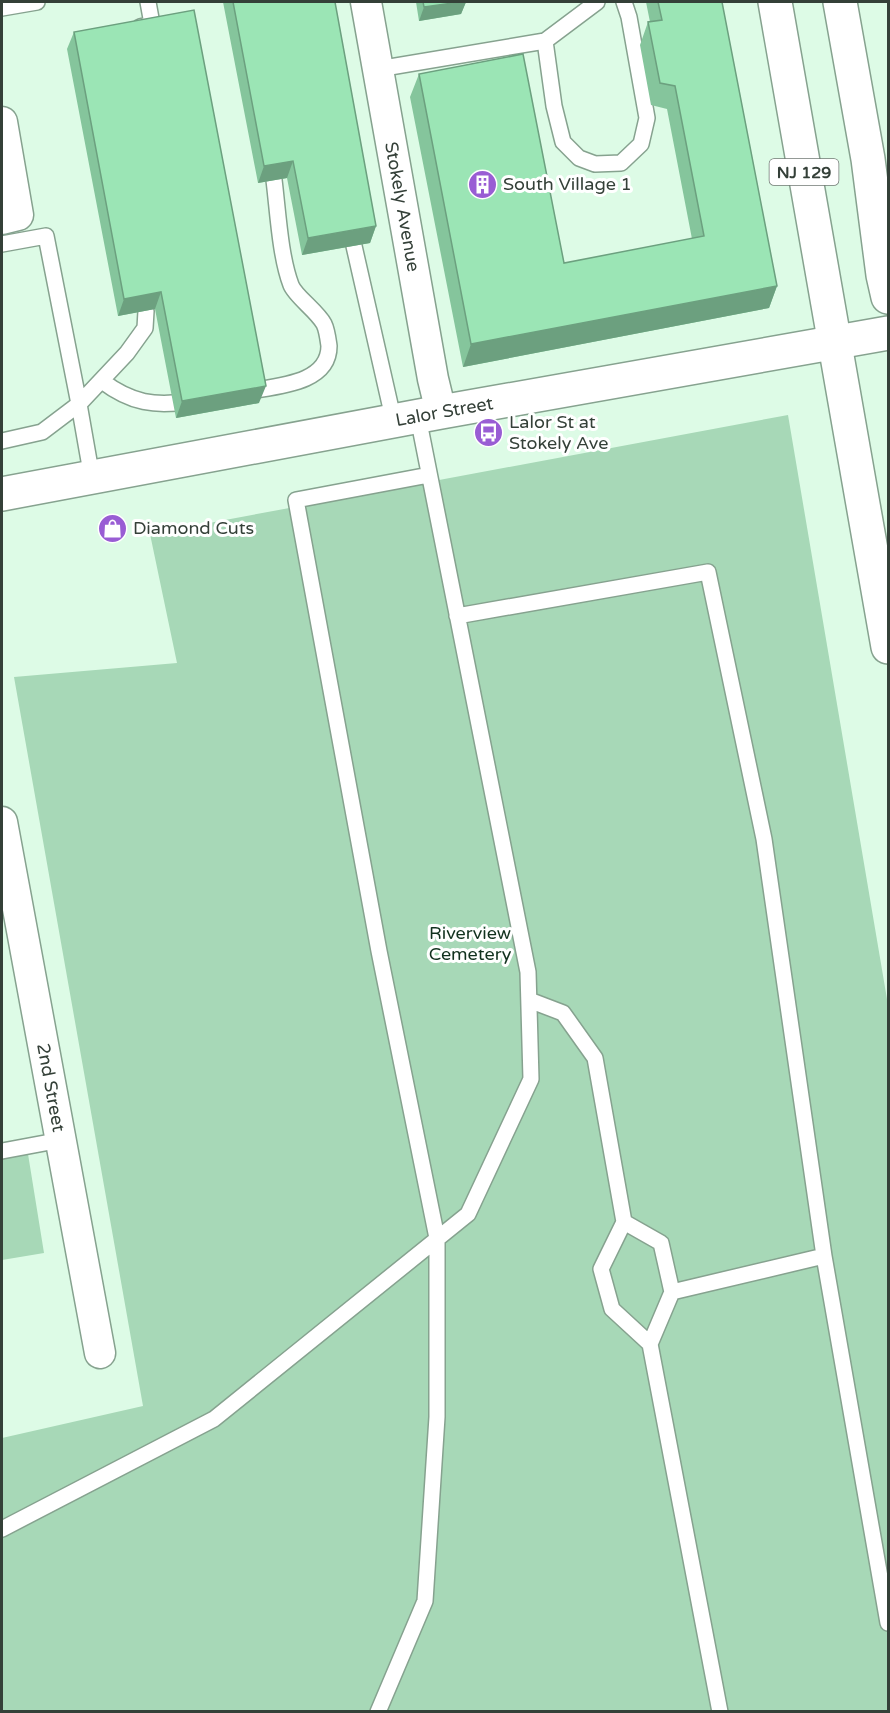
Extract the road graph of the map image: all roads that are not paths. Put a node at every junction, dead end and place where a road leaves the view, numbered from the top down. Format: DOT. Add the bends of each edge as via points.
graph roads {
  1 [pos="37,2"];
  2 [pos="148,2"];
  3 [pos="366,2"];
  4 [pos="597,2"];
  5 [pos="624,2"];
  6 [pos="775,2"];
  7 [pos="840,2"];
  8 [pos="2,8"];
  9 [pos="121,30"];
  10 [pos="544,41"];
  11 [pos="378,69"];
  12 [pos="2,122"];
  13 [pos="274,180"];
  14 [pos="2,219"];
  15 [pos="2,244"];
  16 [pos="354,246"];
  17 [pos="888,297"];
  18 [pos="146,311"];
  19 [pos="888,333"];
  20 [pos="834,343"];
  21 [pos="102,381"];
  22 [pos="225,395"];
  23 [pos="204,399"];
  24 [pos="79,404"];
  25 [pos="418,417"];
  26 [pos="2,441"];
  27 [pos="429,475"];
  28 [pos="92,478"];
  29 [pos="2,495"];
  30 [pos="457,616"];
  31 [pos="888,647"];
  32 [pos="2,822"];
  33 [pos="10,917"];
  34 [pos="529,1000"];
  35 [pos="61,1140"];
  36 [pos="2,1151"];
  37 [pos="624,1222"];
  38 [pos="437,1238"];
  39 [pos="824,1256"];
  40 [pos="672,1292"];
  41 [pos="650,1344"];
  42 [pos="100,1353"];
  43 [pos="2,1529"];
  44 [pos="888,1623"];
  45 [pos="378,1712"];
  46 [pos="720,1712"];
  1 -- 8 [label="lane"];
  2 -- 9 [label="lane" via="152,24"];
  3 -- 11 [label="street, Stokely Avenue"];
  4 -- 10 [label="lane"];
  5 -- 10 [label="lane" via="646,118 640,144 621,163 595,164 579,158 563,142"];
  6 -- 20 [label="main road, NJ 129"];
  7 -- 17 [label="main road"];
  10 -- 11 [label="lane"];
  11 -- 25 [label="street, Stokely Avenue" via="431,368"];
  12 -- 14 [label="street" via="18,215"];
  13 -- 22 [label="lane" via="292,289 325,324 329,356 309,379"];
  15 -- 24 [label="lane" via="46,236"];
  16 -- 25 [label="lane"];
  18 -- 21 [label="lane" via="145,328"];
  19 -- 20 [label="main road, Lalor Street"];
  20 -- 25 [label="main road, Lalor Street"];
  20 -- 31 [label="main road, NJ 129"];
  21 -- 23 [label="lane" via="118,394 146,404"];
  21 -- 24 [label="lane"];
  24 -- 26 [label="lane" via="42,432"];
  24 -- 28 [label="lane"];
  25 -- 27 [label="lane"];
  25 -- 28 [label="main road, Lalor Street"];
  27 -- 30 [label="lane"];
  27 -- 38 [label="lane" via="296,500 379,951"];
  28 -- 29 [label="main road, Lalor Street"];
  30 -- 34 [label="lane" via="528,972"];
  30 -- 39 [label="lane" via="708,572 764,839"];
  32 -- 33 [label="street, 2nd Street"];
  33 -- 35 [label="street, 2nd Street"];
  34 -- 37 [label="lane" via="563,1013 595,1058"];
  34 -- 38 [label="lane" via="531,1079 468,1214"];
  35 -- 36 [label="lane"];
  35 -- 42 [label="street, 2nd Street"];
  37 -- 40 [label="lane" via="661,1243"];
  37 -- 41 [label="lane" via="601,1269 612,1310"];
  38 -- 43 [label="lane" via="214,1419"];
  38 -- 45 [label="lane" via="436,1417 424,1601"];
  39 -- 40 [label="lane"];
  39 -- 44 [label="lane"];
  40 -- 41 [label="lane"];
  41 -- 46 [label="lane"];
}
